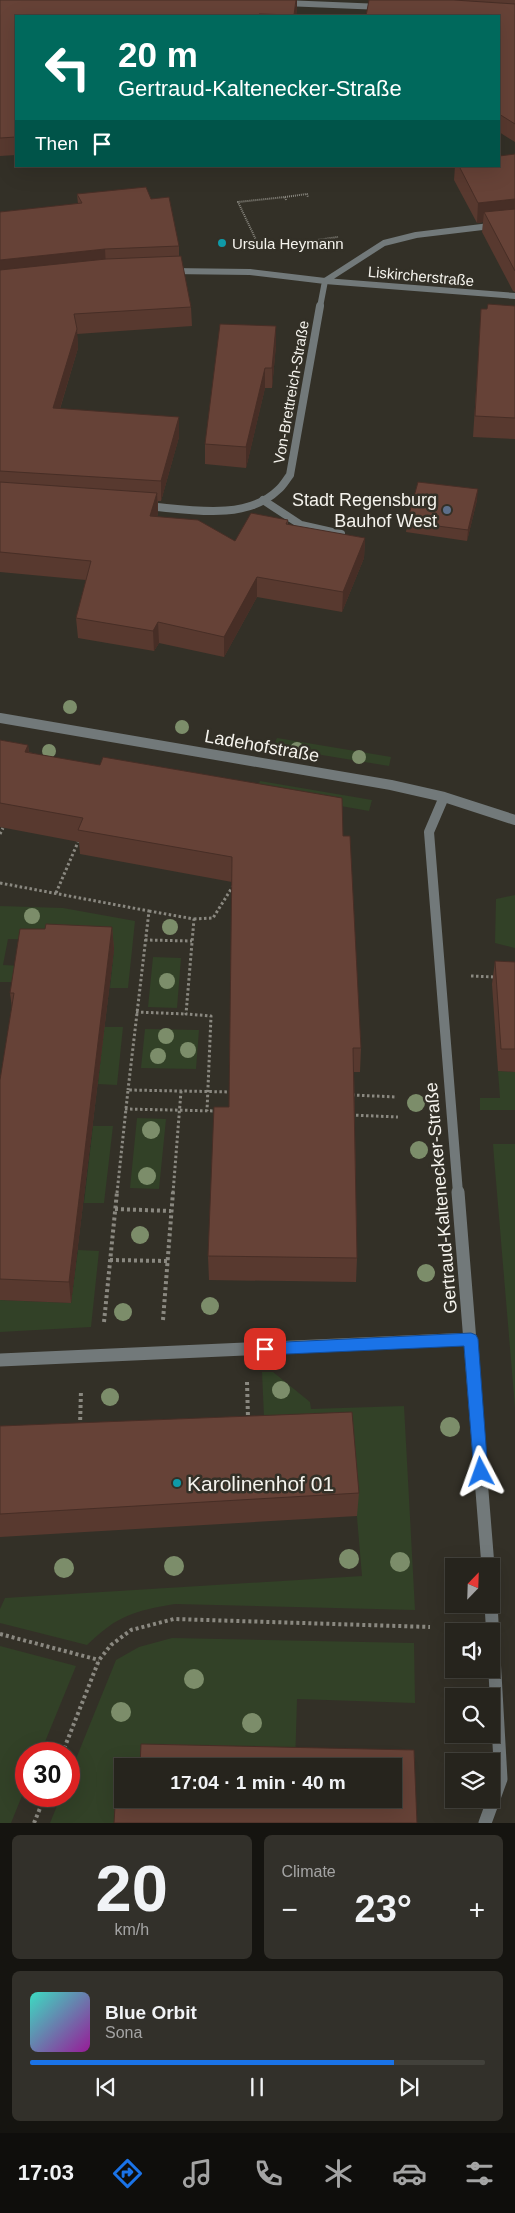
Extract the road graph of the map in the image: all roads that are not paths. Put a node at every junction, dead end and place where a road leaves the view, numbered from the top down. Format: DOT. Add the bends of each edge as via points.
graph roads {
  1 [pos="337,2"];
  2 [pos="281,3"];
  3 [pos="386,7"];
  4 [pos="515,223"];
  5 [pos="160,271"];
  6 [pos="325,281"];
  7 [pos="515,296"];
  8 [pos="264,500"];
  9 [pos="134,505"];
  10 [pos="341,534"];
  11 [pos="0,718"];
  12 [pos="444,798"];
  13 [pos="515,820"];
  14 [pos="471,1339"];
  15 [pos="0,1360"];
  16 [pos="487,1558"];
  17 [pos="492,1613"];
  18 [pos="485,1823"];
  1 -- 2 [label="street"];
  1 -- 3 [label="street"];
  4 -- 6 [label="street" via="416,235 384,243"];
  5 -- 6 [label="street, Liskircherstraße" via="250,272"];
  6 -- 7 [label="street, Liskircherstraße"];
  6 -- 8 [label="street, Von-Brettreich-Straße" via="290,475 276,493"];
  8 -- 9 [label="street, Von-Brettreich-Straße" via="230,511"];
  8 -- 10 [label="street" via="302,525"];
  11 -- 12 [label="street, Ladehofstraße" via="382,783"];
  12 -- 13 [label="street, Ladehofstraße"];
  12 -- 14 [label="street, Gertraud-Kaltenecker-Straße" via="429,832"];
  14 -- 15 [label="street, Gertraud-Kaltenecker-Straße"];
  14 -- 16 [label="street"];
  17 -- 18 [label="street" via="501,1779"];
}
